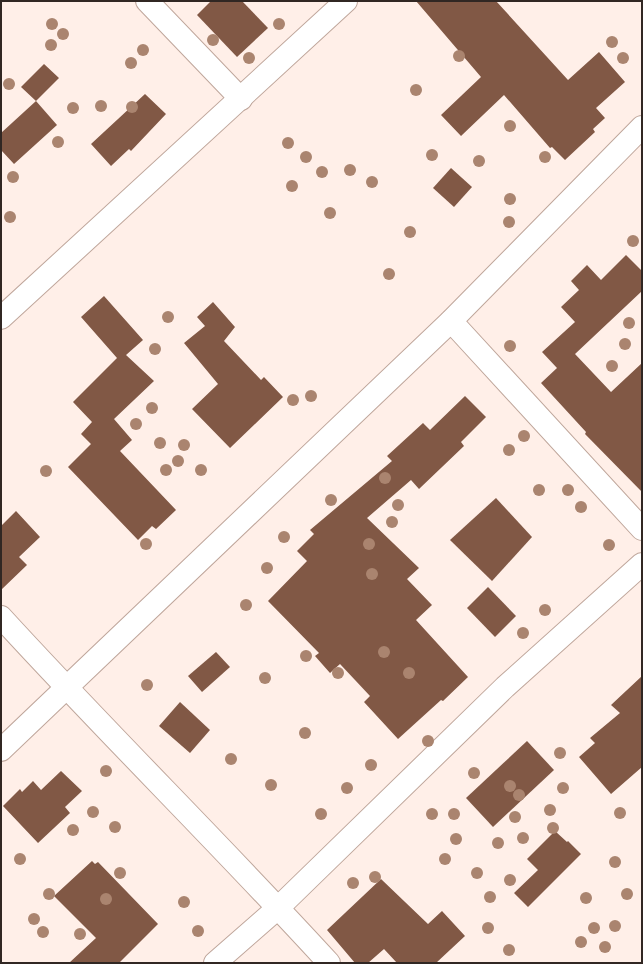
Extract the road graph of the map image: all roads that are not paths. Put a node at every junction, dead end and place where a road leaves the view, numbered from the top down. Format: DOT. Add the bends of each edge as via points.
graph roads {
  1 [pos="148,1"];
  2 [pos="346,1"];
  3 [pos="241,99"];
  4 [pos="642,127"];
  5 [pos="1,318"];
  6 [pos="451,321"];
  7 [pos="642,529"];
  8 [pos="642,564"];
  9 [pos="1,617"];
  10 [pos="66,688"];
  11 [pos="1,750"];
  12 [pos="278,907"];
  13 [pos="215,963"];
  14 [pos="329,963"];
  1 -- 3 [label="street"];
  2 -- 3 [label="street"];
  3 -- 5 [label="street"];
  4 -- 6 [label="street"];
  6 -- 7 [label="street"];
  6 -- 10 [label="street"];
  8 -- 12 [label="street" via="505,687"];
  9 -- 10 [label="street"];
  10 -- 11 [label="street"];
  10 -- 12 [label="street"];
  12 -- 13 [label="street"];
  12 -- 14 [label="street"];
}
